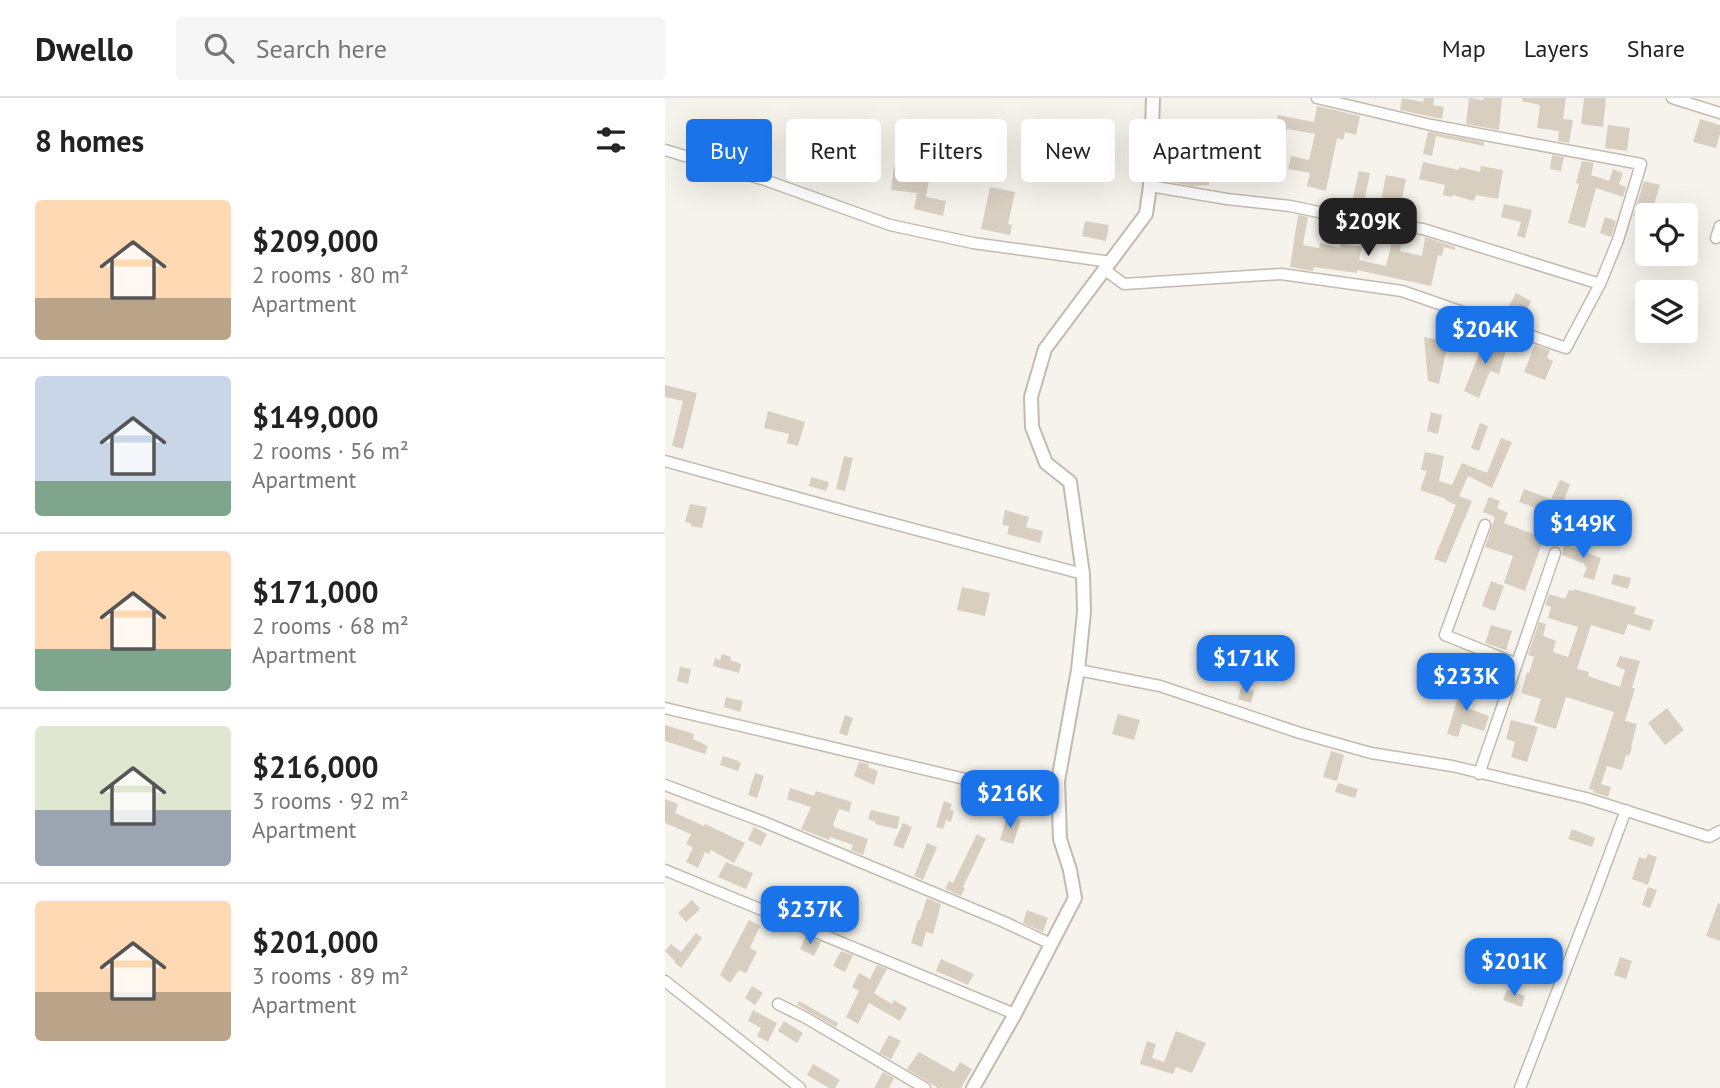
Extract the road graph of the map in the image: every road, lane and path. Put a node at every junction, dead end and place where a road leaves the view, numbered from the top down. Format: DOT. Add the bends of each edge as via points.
graph roads {
  1 [pos="1153,98"];
  2 [pos="1317,98"];
  3 [pos="1672,98"];
  4 [pos="1720,113"];
  5 [pos="665,150"];
  6 [pos="1150,186"];
  7 [pos="1720,226"];
  8 [pos="1716,239"];
  9 [pos="1108,266"];
  10 [pos="1600,284"];
  11 [pos="665,461"];
  12 [pos="1485,525"];
  13 [pos="1555,554"];
  14 [pos="1083,574"];
  15 [pos="1517,664"];
  16 [pos="1078,670"];
  17 [pos="665,708"];
  18 [pos="1479,774"];
  19 [pos="665,785"];
  20 [pos="1058,801"];
  21 [pos="1626,810"];
  22 [pos="1720,831"];
  23 [pos="665,870"];
  24 [pos="1051,944"];
  25 [pos="665,981"];
  26 [pos="778,1004"];
  27 [pos="1015,1014"];
  28 [pos="800,1088"];
  29 [pos="925,1088"];
  30 [pos="973,1088"];
  31 [pos="1520,1088"];
  1 -- 6 [label="street"];
  2 -- 10 [label="street" via="1431,125 1641,164"];
  3 -- 4 [label="street"];
  5 -- 9 [label="street" via="890,225"];
  6 -- 9 [label="street" via="1146,215"];
  6 -- 10 [label="street" via="1423,229"];
  7 -- 8 [label="street"];
  9 -- 10 [label="street" via="1125,284 1281,274 1402,291 1566,348"];
  9 -- 14 [label="street" via="1045,349 1031,397 1032,427 1046,463 1070,482"];
  11 -- 14 [label="street"];
  12 -- 15 [label="street" via="1445,635"];
  13 -- 15 [label="street"];
  14 -- 16 [label="street"];
  15 -- 18 [label="street"];
  16 -- 18 [label="street" via="1160,687 1371,753"];
  16 -- 20 [label="street"];
  17 -- 20 [label="street"];
  18 -- 21 [label="street"];
  19 -- 24 [label="street"];
  20 -- 24 [label="street" via="1060,839 1075,898"];
  21 -- 22 [label="street" via="1709,837"];
  21 -- 31 [label="street"];
  23 -- 27 [label="street"];
  24 -- 27 [label="street"];
  25 -- 28 [label="street"];
  26 -- 29 [label="street"];
  27 -- 30 [label="street"];
}
